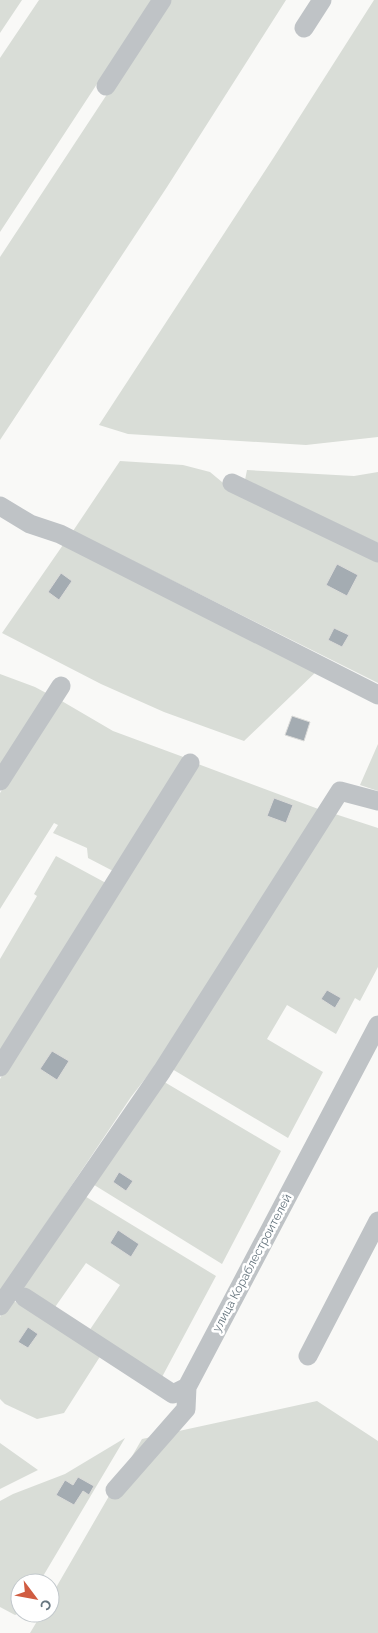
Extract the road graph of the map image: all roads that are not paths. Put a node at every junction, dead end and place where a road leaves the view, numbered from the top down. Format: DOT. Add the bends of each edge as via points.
graph roads {
  1 [pos="162,0"];
  2 [pos="322,0"];
  3 [pos="304,28"];
  4 [pos="106,86"];
  5 [pos="232,483"];
  6 [pos="0,506"];
  7 [pos="378,553"];
  8 [pos="62,686"];
  9 [pos="378,694"];
  10 [pos="190,763"];
  11 [pos="0,781"];
  12 [pos="378,801"];
  13 [pos="378,1025"];
  14 [pos="0,1066"];
  15 [pos="378,1221"];
  16 [pos="24,1297"];
  17 [pos="0,1306"];
  18 [pos="308,1356"];
  19 [pos="187,1387"];
  20 [pos="115,1490"];
  1 -- 4 [label="street"];
  2 -- 3 [label="street"];
  5 -- 7 [label="street"];
  6 -- 9 [label="street" via="30,524 60,534"];
  8 -- 11 [label="street"];
  10 -- 14 [label="street"];
  12 -- 17 [label="street" via="340,791 162,1071"];
  13 -- 19 [label="street, улица Кораблестроителей"];
  15 -- 18 [label="street"];
  16 -- 19 [label="street" via="173,1394"];
  19 -- 20 [label="street, улица Кораблестроителей" via="186,1409"];
}
